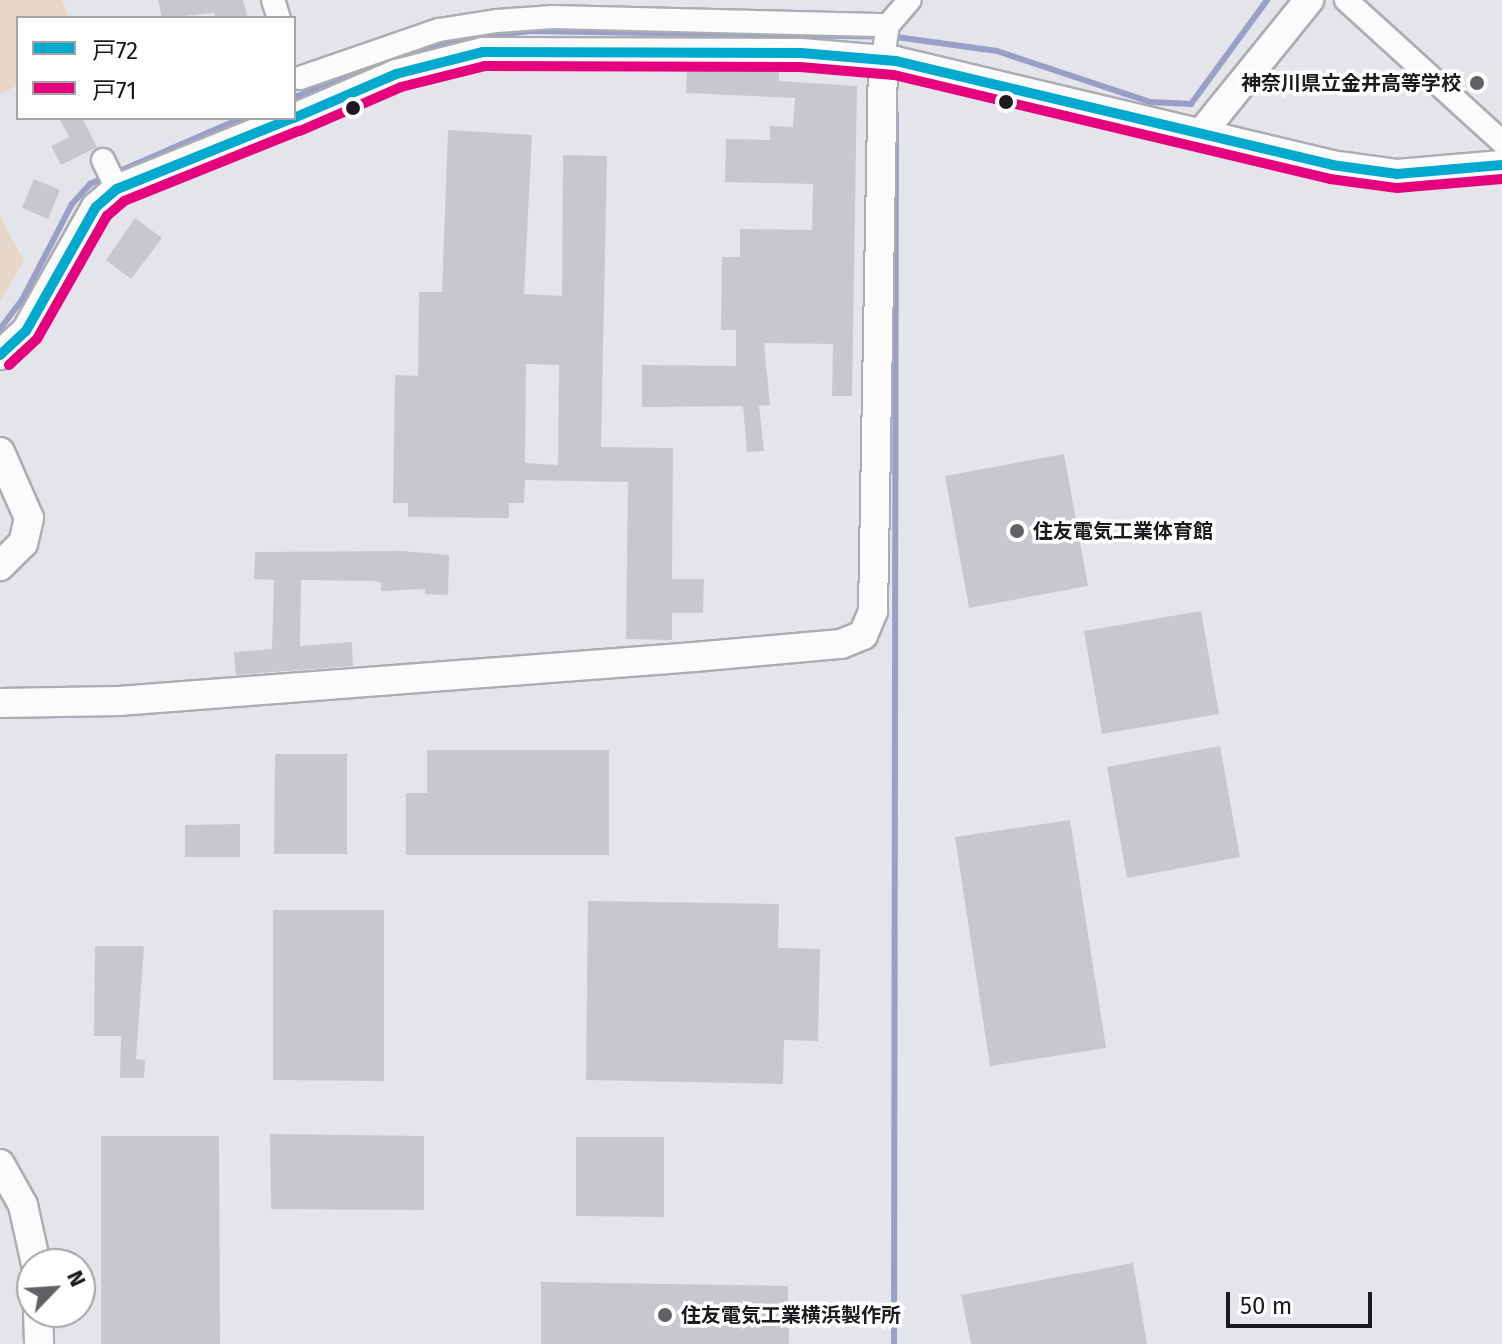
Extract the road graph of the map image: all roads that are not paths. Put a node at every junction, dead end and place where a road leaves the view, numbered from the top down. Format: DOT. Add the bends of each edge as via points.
graph roads {
  1 [pos="910,0"];
  2 [pos="1309,0"];
  3 [pos="1346,0"];
  4 [pos="888,45"];
  5 [pos="297,69"];
  6 [pos="300,115"];
  7 [pos="284,120"];
  8 [pos="1203,131"];
  9 [pos="1502,142"];
  10 [pos="1502,165"];
  11 [pos="0,355"];
  12 [pos="0,452"];
  13 [pos="0,566"];
  14 [pos="0,703"];
  15 [pos="0,1164"];
  16 [pos="32,1248"];
  1 -- 4 [label="street"];
  2 -- 8 [label="street"];
  3 -- 9 [label="street"];
  4 -- 5 [label="street" via="553,17 439,30"];
  4 -- 6 [label="street" via="483,52 396,74"];
  4 -- 8 [label="street" via="925,68 1120,117"];
  4 -- 14 [label="street" via="873,611 863,635 841,644 694,657 119,701"];
  5 -- 6 [label="street"];
  7 -- 11 [label="street" via="110,176 26,331"];
  8 -- 10 [label="street" via="1332,165 1397,174"];
  12 -- 13 [label="street" via="29,518 23,543"];
  15 -- 16 [label="street" via="23,1205"];
}
